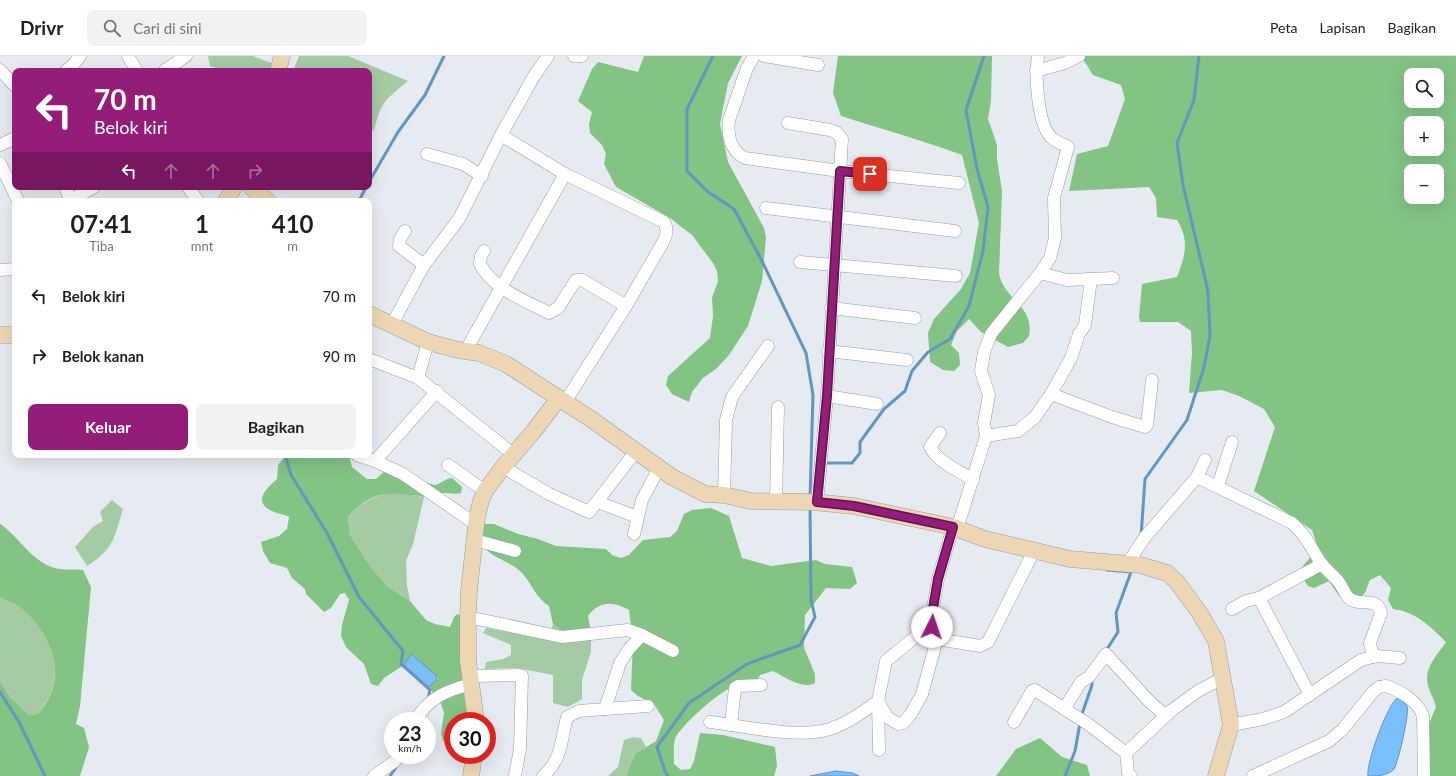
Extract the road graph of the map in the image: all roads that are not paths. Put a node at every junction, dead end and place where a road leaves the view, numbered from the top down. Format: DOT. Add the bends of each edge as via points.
graph roads {
  1 [pos="80,56"];
  2 [pos="128,56"];
  3 [pos="186,56"];
  4 [pos="282,56"];
  5 [pos="548,56"];
  6 [pos="574,56"];
  7 [pos="582,56"];
  8 [pos="754,56"];
  9 [pos="764,56"];
  10 [pos="1038,56"];
  11 [pos="1079,56"];
  12 [pos="818,65"];
  13 [pos="69,68"];
  14 [pos="135,68"];
  15 [pos="169,68"];
  16 [pos="279,68"];
  17 [pos="0,70"];
  18 [pos="1036,71"];
  19 [pos="12,83"];
  20 [pos="788,123"];
  21 [pos="501,135"];
  22 [pos="12,140"];
  23 [pos="0,146"];
  24 [pos="427,154"];
  25 [pos="0,163"];
  26 [pos="840,171"];
  27 [pos="565,174"];
  28 [pos="482,176"];
  29 [pos="959,184"];
  30 [pos="12,188"];
  31 [pos="89,190"];
  32 [pos="255,190"];
  33 [pos="75,198"];
  34 [pos="264,198"];
  35 [pos="766,208"];
  36 [pos="838,216"];
  37 [pos="405,231"];
  38 [pos="954,231"];
  39 [pos="484,251"];
  40 [pos="800,262"];
  41 [pos="424,265"];
  42 [pos="834,266"];
  43 [pos="12,268"];
  44 [pos="0,270"];
  45 [pos="1040,273"];
  46 [pos="956,276"];
  47 [pos="1113,278"];
  48 [pos="1092,279"];
  49 [pos="501,287"];
  50 [pos="626,306"];
  51 [pos="832,308"];
  52 [pos="372,316"];
  53 [pos="915,318"];
  54 [pos="391,326"];
  55 [pos="0,335"];
  56 [pos="12,335"];
  57 [pos="428,342"];
  58 [pos="768,346"];
  59 [pos="466,350"];
  60 [pos="828,351"];
  61 [pos="372,360"];
  62 [pos="907,360"];
  63 [pos="418,378"];
  64 [pos="1152,380"];
  65 [pos="437,391"];
  66 [pos="1052,394"];
  67 [pos="827,396"];
  68 [pos="562,400"];
  69 [pos="877,404"];
  70 [pos="778,407"];
  71 [pos="940,433"];
  72 [pos="986,436"];
  73 [pos="1232,442"];
  74 [pos="636,451"];
  75 [pos="514,455"];
  76 [pos="366,458"];
  77 [pos="1205,460"];
  78 [pos="375,461"];
  79 [pos="448,465"];
  80 [pos="503,467"];
  81 [pos="659,468"];
  82 [pos="1197,477"];
  83 [pos="973,480"];
  84 [pos="1218,486"];
  85 [pos="485,491"];
  86 [pos="724,495"];
  87 [pos="598,502"];
  88 [pos="812,502"];
  89 [pos="776,503"];
  90 [pos="637,517"];
  91 [pos="953,530"];
  92 [pos="476,533"];
  93 [pos="634,534"];
  94 [pos="515,551"];
  95 [pos="1032,555"];
  96 [pos="1133,564"];
  97 [pos="1322,564"];
  98 [pos="1259,598"];
  99 [pos="1232,608"];
  100 [pos="468,617"];
  101 [pos="931,620"];
  102 [pos="642,635"];
  103 [pos="937,639"];
  104 [pos="673,651"];
  105 [pos="1373,657"];
  106 [pos="1400,658"];
  107 [pos="1223,678"];
  108 [pos="471,680"];
  109 [pos="761,685"];
  110 [pos="1310,694"];
  111 [pos="878,701"];
  112 [pos="648,706"];
  113 [pos="605,708"];
  114 [pos="1068,711"];
  115 [pos="422,712"];
  116 [pos="475,712"];
  117 [pos="1165,715"];
  118 [pos="710,722"];
  119 [pos="1014,722"];
  120 [pos="731,725"];
  121 [pos="1231,725"];
  122 [pos="879,750"];
  123 [pos="1126,753"];
  124 [pos="391,764"];
  125 [pos="473,764"];
  126 [pos="374,776"];
  127 [pos="471,776"];
  128 [pos="515,776"];
  129 [pos="543,776"];
  130 [pos="1131,776"];
  131 [pos="1216,776"];
  132 [pos="1252,776"];
  133 [pos="1424,776"];
  1 -- 13 [label="street"];
  2 -- 14 [label="street"];
  3 -- 15 [label="street"];
  4 -- 16 [label="street"];
  5 -- 21 [label="street"];
  6 -- 7 [label="street"];
  8 -- 26 [label="street" via="747,68 729,120 728,128 733,149 745,158"];
  9 -- 12 [label="street"];
  10 -- 18 [label="street"];
  11 -- 18 [label="street"];
  17 -- 19 [label="street"];
  18 -- 45 [label="street" via="1043,124 1051,137 1068,147 1054,198 1054,248"];
  20 -- 26 [label="street" via="836,132 842,139"];
  21 -- 27 [label="street"];
  21 -- 28 [label="street"];
  22 -- 23 [label="street"];
  24 -- 28 [label="street" via="463,164"];
  25 -- 30 [label="street"];
  26 -- 29 [label="street"];
  26 -- 36 [label="street"];
  27 -- 49 [label="street"];
  27 -- 50 [label="street" via="664,222 667,227 662,244"];
  28 -- 41 [label="street" via="459,219"];
  31 -- 33 [label="street"];
  32 -- 34 [label="street"];
  35 -- 36 [label="street"];
  36 -- 38 [label="street"];
  36 -- 42 [label="street"];
  37 -- 41 [label="street" via="399,246"];
  39 -- 49 [label="street" via="480,264"];
  40 -- 42 [label="street"];
  41 -- 54 [label="street"];
  42 -- 46 [label="street"];
  42 -- 51 [label="street"];
  43 -- 44 [label="street"];
  45 -- 48 [label="street" via="1067,280"];
  45 -- 72 [label="street" via="991,334 984,352 982,371 989,395 984,423"];
  47 -- 48 [label="street"];
  48 -- 66 [label="street" via="1085,325"];
  49 -- 50 [label="street" via="548,313 558,308 576,280 582,280"];
  49 -- 59 [label="street"];
  50 -- 68 [label="street"];
  51 -- 53 [label="street"];
  51 -- 60 [label="street"];
  52 -- 54 [label="street"];
  54 -- 57 [label="street"];
  55 -- 56 [label="street"];
  57 -- 59 [label="street"];
  57 -- 63 [label="street"];
  58 -- 86 [label="street" via="732,397 726,420"];
  59 -- 68 [label="street" via="506,364"];
  60 -- 62 [label="street"];
  60 -- 67 [label="street"];
  61 -- 63 [label="street"];
  63 -- 65 [label="street"];
  64 -- 66 [label="street" via="1145,427"];
  65 -- 75 [label="street"];
  65 -- 78 [label="street"];
  66 -- 72 [label="street" via="1035,417 1018,431"];
  67 -- 69 [label="street"];
  67 -- 88 [label="street" via="820,464"];
  68 -- 74 [label="street"];
  68 -- 75 [label="street"];
  70 -- 89 [label="street"];
  71 -- 83 [label="street" via="930,447 933,452"];
  72 -- 83 [label="street"];
  73 -- 84 [label="street"];
  74 -- 81 [label="street"];
  74 -- 87 [label="street"];
  75 -- 80 [label="street"];
  76 -- 78 [label="street"];
  77 -- 82 [label="street"];
  78 -- 92 [label="street" via="403,474"];
  79 -- 85 [label="street"];
  80 -- 85 [label="street"];
  80 -- 87 [label="street" via="549,494 588,512 591,512"];
  81 -- 86 [label="street" via="706,494"];
  81 -- 90 [label="street" via="647,487"];
  82 -- 84 [label="street"];
  82 -- 96 [label="street" via="1142,542"];
  83 -- 91 [label="street"];
  84 -- 97 [label="street" via="1292,523"];
  85 -- 92 [label="street"];
  86 -- 89 [label="street"];
  87 -- 90 [label="street"];
  88 -- 89 [label="street"];
  88 -- 91 [label="street" via="854,506"];
  90 -- 93 [label="street"];
  91 -- 95 [label="street"];
  91 -- 101 [label="street" via="938,579"];
  92 -- 94 [label="street"];
  92 -- 100 [label="street"];
  95 -- 96 [label="street"];
  95 -- 103 [label="street" via="988,642 980,646"];
  96 -- 107 [label="street" via="1167,573 1177,582 1216,641"];
  97 -- 98 [label="street"];
  97 -- 105 [label="street" via="1352,601 1373,602 1380,610 1370,643"];
  98 -- 99 [label="street"];
  98 -- 110 [label="street"];
  100 -- 102 [label="street" via="562,637 622,629"];
  100 -- 108 [label="street" via="467,648"];
  101 -- 103 [label="street"];
  101 -- 111 [label="street" via="886,661"];
  102 -- 104 [label="street"];
  102 -- 113 [label="street" via="620,663"];
  103 -- 111 [label="street" via="922,694 907,720 900,724 894,723 887,717"];
  105 -- 106 [label="street"];
  105 -- 110 [label="street" via="1361,660"];
  107 -- 117 [label="street" via="1198,691"];
  107 -- 121 [label="street"];
  108 -- 115 [label="street" via="448,690"];
  108 -- 116 [label="street"];
  108 -- 128 [label="street" via="500,674 522,676 520,749"];
  109 -- 120 [label="street" via="735,688"];
  110 -- 121 [label="street" via="1284,712 1264,719"];
  111 -- 120 [label="street" via="841,724 821,732 789,732"];
  111 -- 122 [label="street"];
  112 -- 113 [label="street"];
  113 -- 129 [label="street" via="579,711 567,717 556,763"];
  114 -- 117 [label="street" via="1081,682 1089,677 1103,656 1108,655 1145,697"];
  114 -- 119 [label="street" via="1033,690"];
  114 -- 123 [label="street"];
  117 -- 123 [label="street"];
  118 -- 120 [label="street"];
  121 -- 131 [label="street"];
  123 -- 130 [label="street" via="1128,773"];
  124 -- 126 [label="street"];
  125 -- 127 [label="street"];
  132 -- 133 [label="street" via="1329,741 1342,730 1373,692 1379,687 1386,686 1408,698 1421,710"];
}
